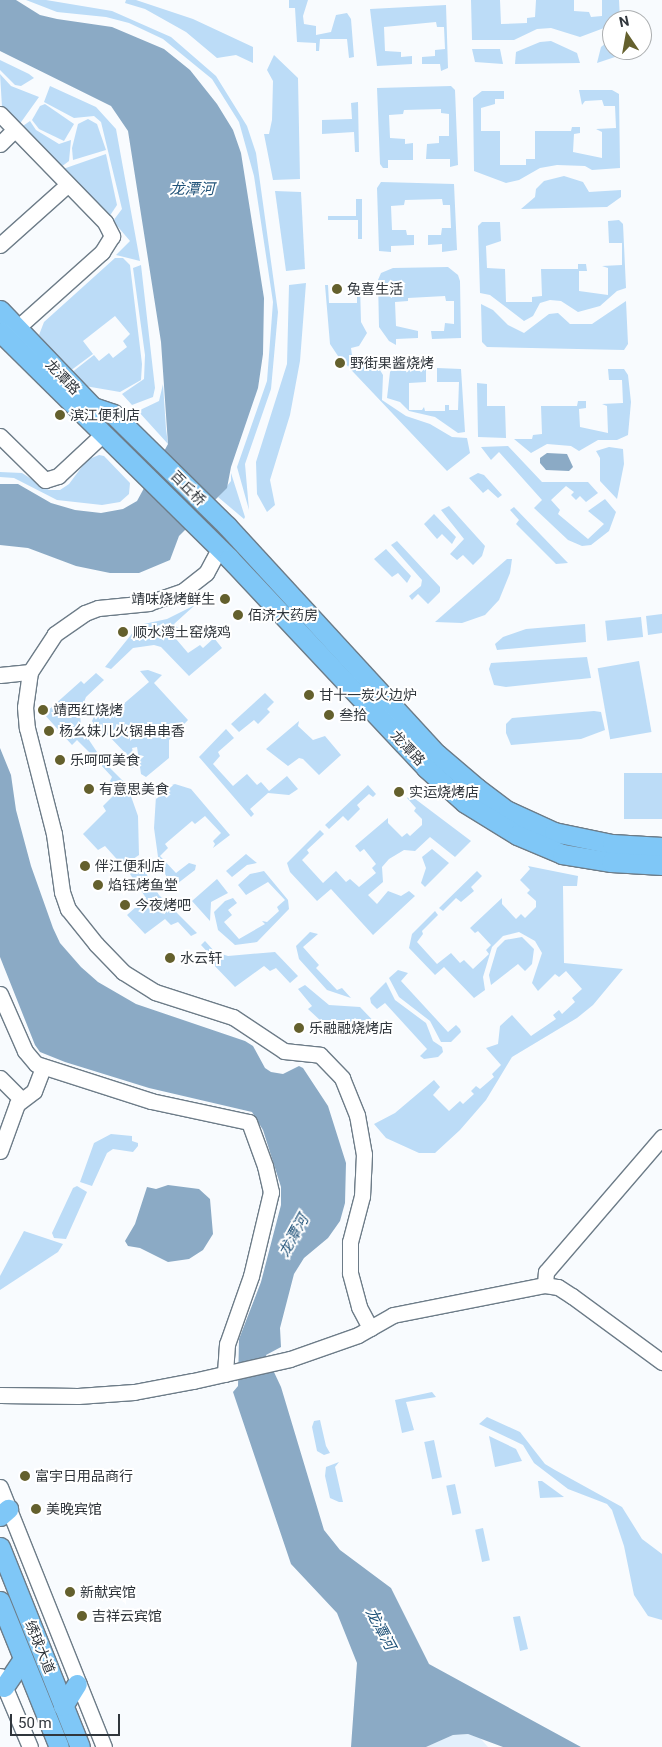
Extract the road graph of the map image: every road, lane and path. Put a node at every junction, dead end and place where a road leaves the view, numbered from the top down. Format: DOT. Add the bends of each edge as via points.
graph roads {
  1 [pos="0,114"];
  2 [pos="14,130"];
  3 [pos="0,144"];
  4 [pos="67,184"];
  5 [pos="0,245"];
  6 [pos="0,310"];
  7 [pos="5,333"];
  8 [pos="103,434"];
  9 [pos="0,436"];
  10 [pos="154,454"];
  11 [pos="143,473"];
  12 [pos="222,522"];
  13 [pos="213,543"];
  14 [pos="30,672"];
  15 [pos="0,675"];
  16 [pos="662,847"];
  17 [pos="662,864"];
  18 [pos="0,994"];
  19 [pos="43,1067"];
  20 [pos="0,1078"];
  21 [pos="21,1099"];
  22 [pos="662,1136"];
  23 [pos="0,1151"];
  24 [pos="545,1285"];
  25 [pos="370,1328"];
  26 [pos="662,1362"];
  27 [pos="229,1372"];
  28 [pos="0,1395"];
  29 [pos="0,1487"];
  30 [pos="4,1512"];
  31 [pos="0,1548"];
  32 [pos="0,1601"];
  33 [pos="23,1659"];
  34 [pos="2,1681"];
  35 [pos="77,1684"];
  36 [pos="63,1706"];
  37 [pos="30,1747"];
  38 [pos="59,1747"];
  39 [pos="80,1747"];
  40 [pos="104,1747"];
  1 -- 2 [label="street"];
  2 -- 3 [label="street"];
  2 -- 4 [label="street"];
  4 -- 5 [label="street"];
  4 -- 7 [label="street" via="105,222 111,240 102,252"];
  6 -- 7 [label="main road, 龙潭路"];
  7 -- 8 [label="main road, 龙潭路"];
  7 -- 10 [label="main road, 龙潭路" via="93,407 113,414"];
  8 -- 9 [label="street" via="58,476 45,480"];
  8 -- 11 [label="main road, 龙潭路"];
  10 -- 12 [label="main road, 百丘桥"];
  11 -- 13 [label="main road, 百丘桥"];
  12 -- 16 [label="main road, 龙潭路" via="437,754 508,811 554,832 612,844"];
  13 -- 14 [label="street" via="206,573 182,591 149,603 98,608 78,618 56,634"];
  13 -- 17 [label="main road, 龙潭路" via="426,768 465,803 517,835 562,854 611,862"];
  14 -- 15 [label="street"];
  14 -- 25 [label="street" via="25,707 27,728 54,834 58,878 68,909 79,924 122,972 155,992 234,1017 284,1051 320,1055 342,1078 357,1115 364,1154 362,1196 350,1242 350,1273 359,1307"];
  18 -- 19 [label="street" via="29,1059"];
  19 -- 21 [label="street" via="34,1091"];
  19 -- 27 [label="street" via="151,1101 249,1122 271,1192 251,1276 227,1344"];
  20 -- 21 [label="street"];
  21 -- 23 [label="street"];
  22 -- 24 [label="street" via="546,1272"];
  24 -- 25 [label="street" via="393,1315"];
  24 -- 26 [label="street" via="558,1287 572,1296"];
  25 -- 27 [label="street" via="342,1341 275,1362"];
  27 -- 28 [label="street" via="134,1392 78,1396"];
  29 -- 30 [label="street"];
  30 -- 35 [label="street"];
  31 -- 36 [label="main road, 绣球大道"];
  32 -- 33 [label="main road, 绣球大道"];
  33 -- 34 [label="main road"];
  33 -- 38 [label="main road, 绣球大道"];
  34 -- 37 [label="street"];
  35 -- 36 [label="main road"];
  35 -- 40 [label="street"];
  36 -- 39 [label="main road, 绣球大道"];
}
